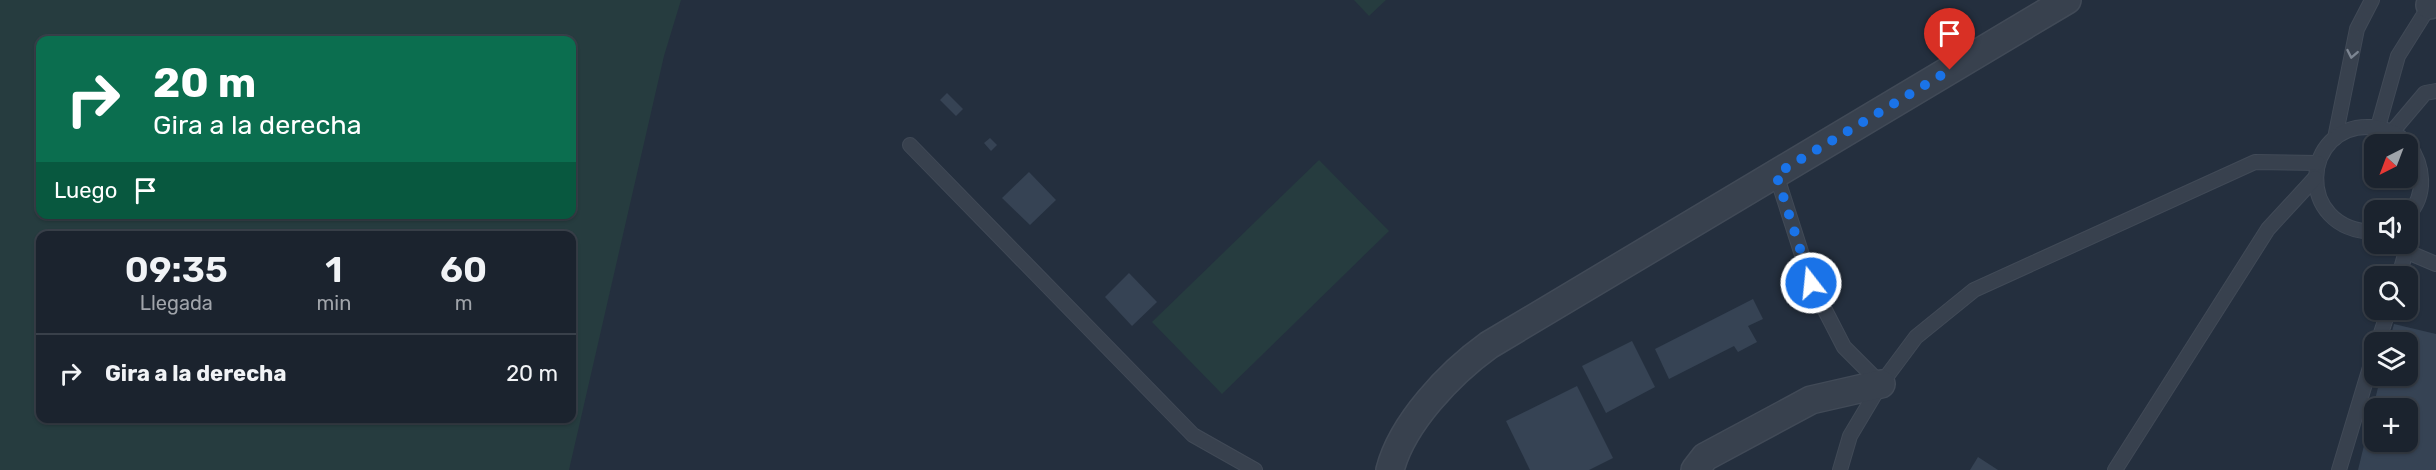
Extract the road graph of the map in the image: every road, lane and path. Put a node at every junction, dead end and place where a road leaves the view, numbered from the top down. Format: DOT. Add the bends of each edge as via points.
graph roads {
  1 [pos="2067,0"];
  2 [pos="2372,0"];
  3 [pos="2432,2"];
  4 [pos="2436,91"];
  5 [pos="2378,127"];
  6 [pos="2392,132"];
  7 [pos="2394,134"];
  8 [pos="2335,138"];
  9 [pos="910,145"];
  10 [pos="2418,162"];
  11 [pos="2318,163"];
  12 [pos="1776,174"];
  13 [pos="2315,178"];
  14 [pos="2417,200"];
  15 [pos="2359,232"];
  16 [pos="2364,232"];
  17 [pos="2364,234"];
  18 [pos="2413,254"];
  19 [pos="2436,264"];
  20 [pos="1881,384"];
  21 [pos="2364,386"];
  22 [pos="1255,470"];
  23 [pos="1390,470"];
  24 [pos="1695,470"];
  25 [pos="1840,470"];
  26 [pos="2115,470"];
  27 [pos="2339,470"];
  1 -- 12 [label="street"];
  2 -- 8 [label="lane, one-way" via="2357,29"];
  3 -- 5 [label="lane" via="2398,56"];
  4 -- 6 [label="lane" via="2425,93"];
  5 -- 6 [label="lane"];
  5 -- 8 [label="lane" via="2355,128"];
  6 -- 7 [label="lane"];
  8 -- 11 [label="lane"];
  9 -- 22 [label="lane" via="1192,435"];
  10 -- 14 [label="lane" via="2422,182"];
  11 -- 13 [label="lane"];
  11 -- 20 [label="lane" via="2255,162 1974,290 1916,337"];
  12 -- 20 [label="lane" via="1811,283 1844,347"];
  12 -- 23 [label="street" via="1474,355 1426,404 1394,453"];
  13 -- 15 [label="lane" via="2317,193 2328,213 2345,227"];
  13 -- 26 [label="lane" via="2268,229"];
  15 -- 16 [label="lane"];
  15 -- 17 [label="lane"];
  18 -- 19 [label="lane"];
  20 -- 24 [label="street" via="1811,400 1705,457"];
  20 -- 25 [label="lane" via="1850,436"];
  21 -- 27 [label="lane"];
}
